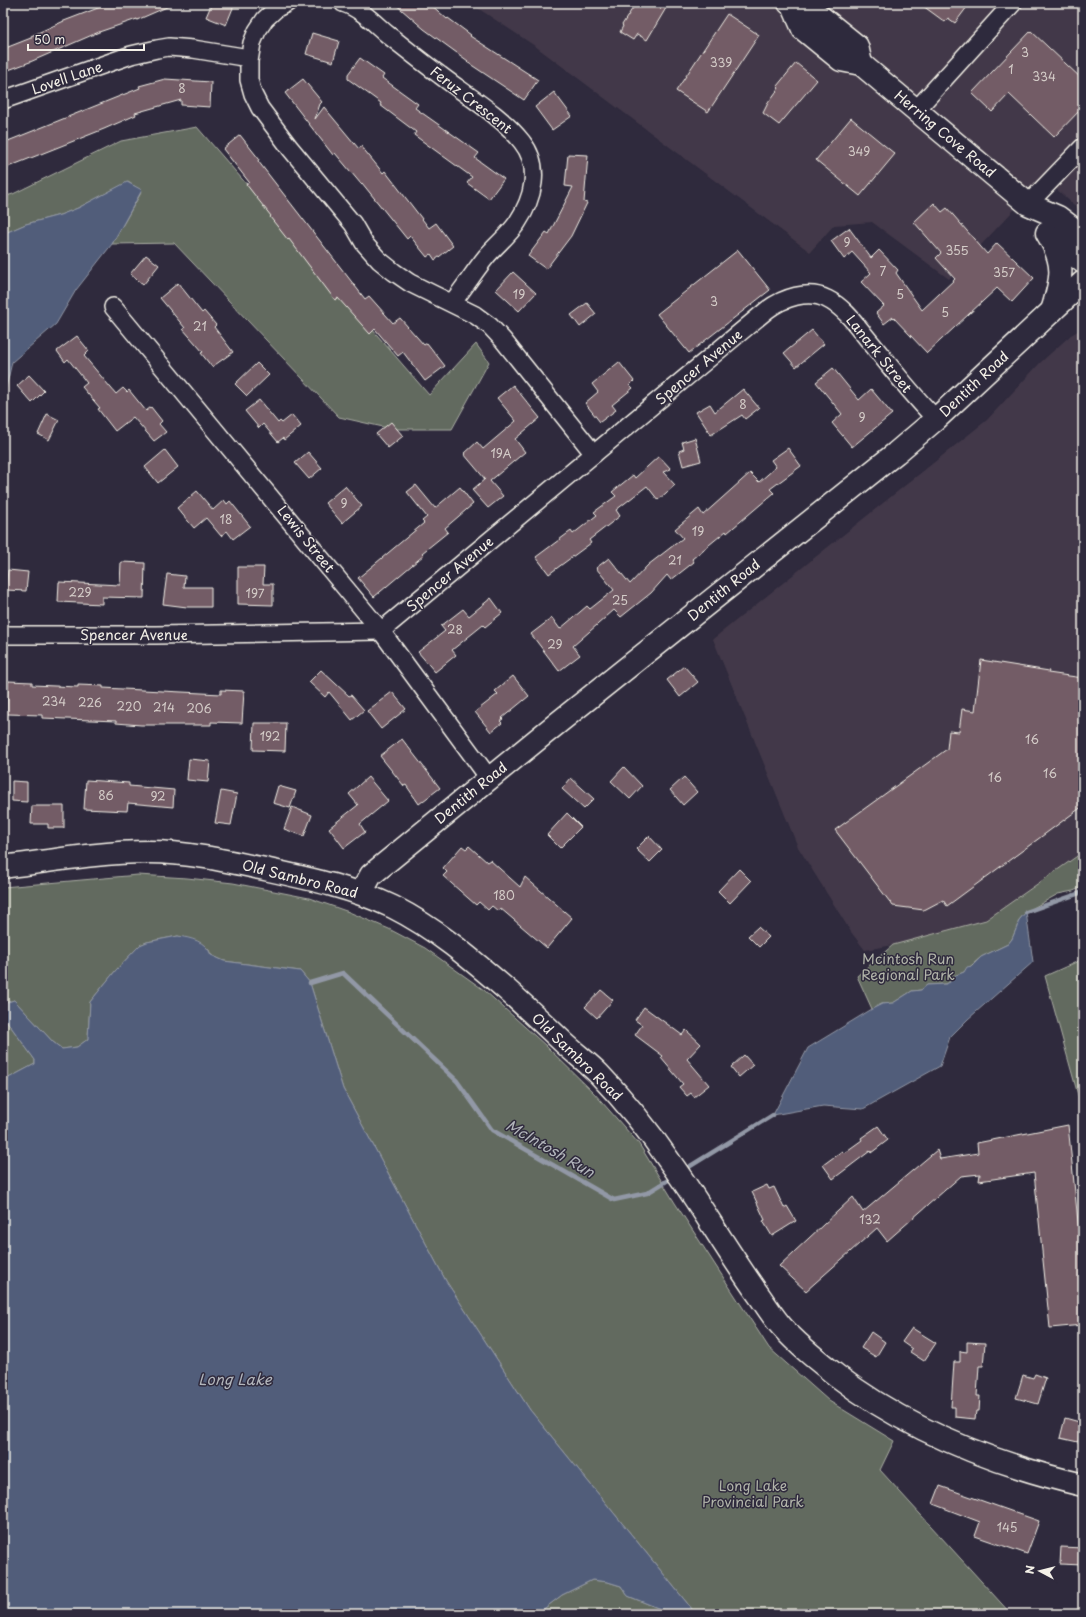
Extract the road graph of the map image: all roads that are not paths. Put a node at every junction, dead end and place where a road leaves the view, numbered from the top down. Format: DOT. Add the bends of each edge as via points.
graph roads {
  1 [pos="286,3"];
  2 [pos="343,3"];
  3 [pos="1013,3"];
  4 [pos="791,5"];
  5 [pos="249,58"];
  6 [pos="3,100"];
  7 [pos="916,110"];
  8 [pos="1083,147"];
  9 [pos="1028,204"];
  10 [pos="1047,233"];
  11 [pos="1083,236"];
  12 [pos="1083,262"];
  13 [pos="1083,282"];
  14 [pos="818,296"];
  15 [pos="1083,299"];
  16 [pos="452,303"];
  17 [pos="113,307"];
  18 [pos="1052,311"];
  19 [pos="936,419"];
  20 [pos="594,454"];
  21 [pos="381,631"];
  22 [pos="3,635"];
  23 [pos="489,778"];
  24 [pos="3,867"];
  25 [pos="362,893"];
  26 [pos="1083,1485"];
  1 -- 5 [label="street" via="273,11 261,25 254,36"];
  2 -- 16 [label="street, Feruz Crescent" via="358,10 494,115 517,136 530,156 534,170 533,188 523,212 517,223"];
  3 -- 7 [label="street"];
  4 -- 7 [label="main road, Herring Cove Road" via="803,29 842,60 861,64"];
  5 -- 6 [label="street, Lovell Lane" via="187,48 157,49 131,55"];
  5 -- 16 [label="street" via="251,87 260,108 353,224 369,249 404,279"];
  7 -- 9 [label="main road, Herring Cove Road"];
  8 -- 9 [label="street"];
  9 -- 10 [label="main road, Herring Cove Road"];
  9 -- 11 [label="main road, Herring Cove Road" via="1058,217"];
  10 -- 12 [label="main road, Herring Cove Road"];
  10 -- 18 [label="main road" via="1059,258 1061,273"];
  13 -- 18 [label="main road, Dentith Road"];
  14 -- 19 [label="street, Lanark Street" via="846,312"];
  14 -- 20 [label="street, Spencer Avenue" via="796,296 772,306"];
  15 -- 18 [label="main road"];
  16 -- 20 [label="street" via="490,326"];
  17 -- 21 [label="street, Lewis Street"];
  18 -- 19 [label="main road, Dentith Road"];
  19 -- 23 [label="main road, Dentith Road"];
  20 -- 21 [label="street, Spencer Avenue"];
  21 -- 22 [label="street, Spencer Avenue"];
  21 -- 23 [label="street, Lewis Street"];
  23 -- 25 [label="main road, Dentith Road" via="371,875"];
  24 -- 25 [label="main road, Old Sambro Road" via="148,852 182,854 304,878"];
  25 -- 26 [label="main road, Old Sambro Road" via="396,908 453,945 599,1074 628,1107 676,1171 780,1325 802,1347 845,1381 897,1415 953,1444 1011,1466"];
}
